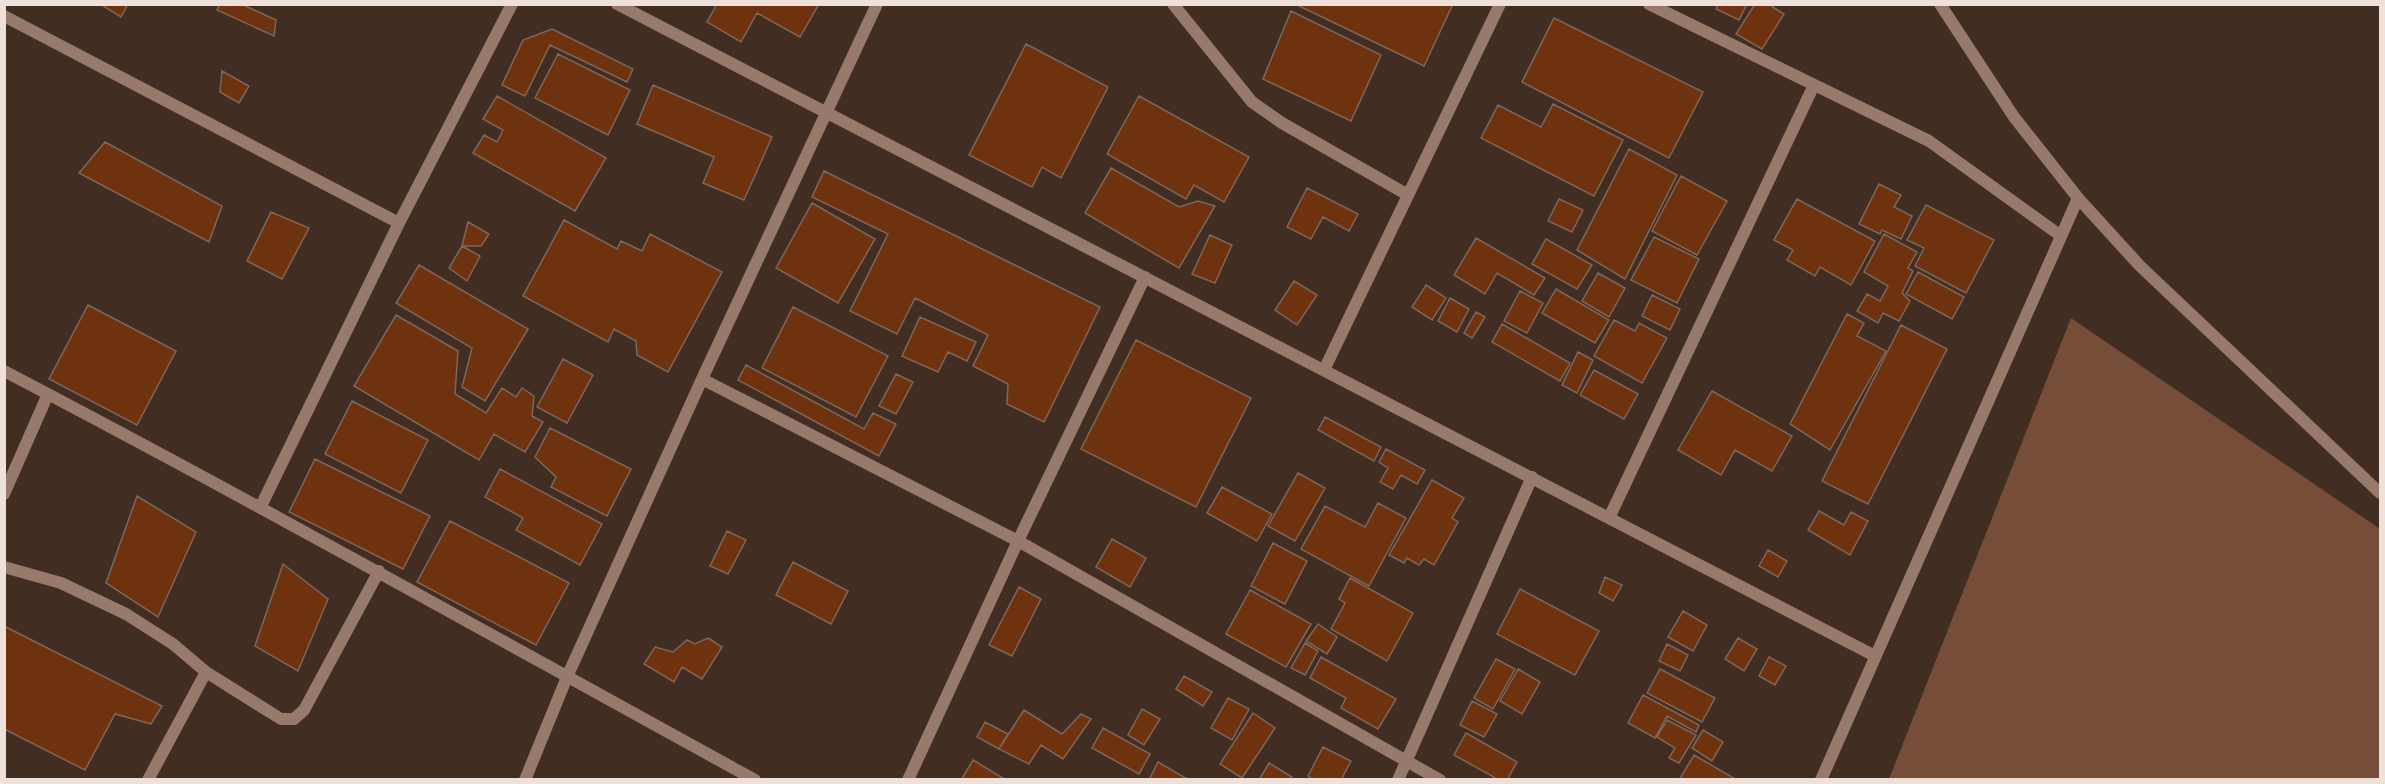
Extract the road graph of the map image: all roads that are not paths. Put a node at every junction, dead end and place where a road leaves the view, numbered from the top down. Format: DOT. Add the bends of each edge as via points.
graph roads {
  1 [pos="512,4"];
  2 [pos="617,4"];
  3 [pos="877,4"];
  4 [pos="1173,4"];
  5 [pos="1500,4"];
  6 [pos="1649,4"];
  7 [pos="1940,4"];
  8 [pos="4,16"];
  9 [pos="1814,85"];
  10 [pos="826,112"];
  11 [pos="1408,195"];
  12 [pos="2078,198"];
  13 [pos="399,224"];
  14 [pos="2061,236"];
  15 [pos="1145,277"];
  16 [pos="1324,370"];
  17 [pos="4,371"];
  18 [pos="702,379"];
  19 [pos="48,394"];
  20 [pos="1532,477"];
  21 [pos="2380,493"];
  22 [pos="4,494"];
  23 [pos="261,506"];
  24 [pos="1609,518"];
  25 [pos="1018,541"];
  26 [pos="4,567"];
  27 [pos="379,571"];
  28 [pos="1875,657"];
  29 [pos="206,672"];
  30 [pos="567,677"];
  31 [pos="1406,761"];
  32 [pos="148,780"];
  33 [pos="525,780"];
  34 [pos="755,780"];
  35 [pos="908,780"];
  36 [pos="1398,780"];
  37 [pos="1440,780"];
  38 [pos="1821,780"];
  1 -- 13 [label="street"];
  2 -- 10 [label="street"];
  3 -- 10 [label="street"];
  4 -- 11 [label="street" via="1252,102"];
  5 -- 11 [label="street"];
  6 -- 9 [label="street"];
  7 -- 12 [label="street" via="2014,117"];
  8 -- 13 [label="street"];
  9 -- 14 [label="street" via="1929,141"];
  9 -- 24 [label="street"];
  10 -- 15 [label="street"];
  10 -- 18 [label="street"];
  11 -- 16 [label="street"];
  12 -- 14 [label="street"];
  12 -- 21 [label="street" via="2140,266"];
  13 -- 23 [label="street"];
  14 -- 28 [label="street"];
  15 -- 16 [label="street"];
  15 -- 25 [label="street"];
  16 -- 20 [label="street"];
  17 -- 19 [label="street"];
  18 -- 25 [label="street"];
  18 -- 30 [label="street"];
  19 -- 22 [label="street"];
  19 -- 23 [label="street"];
  20 -- 24 [label="street"];
  20 -- 31 [label="street"];
  23 -- 27 [label="street"];
  24 -- 28 [label="street"];
  25 -- 31 [label="street"];
  25 -- 35 [label="street"];
  26 -- 29 [label="street" via="61,583 126,614"];
  27 -- 29 [label="street" via="310,700 294,719 282,719"];
  27 -- 30 [label="street"];
  28 -- 38 [label="street"];
  29 -- 32 [label="street"];
  30 -- 33 [label="street"];
  30 -- 34 [label="street"];
  31 -- 36 [label="street"];
  31 -- 37 [label="street"];
}
